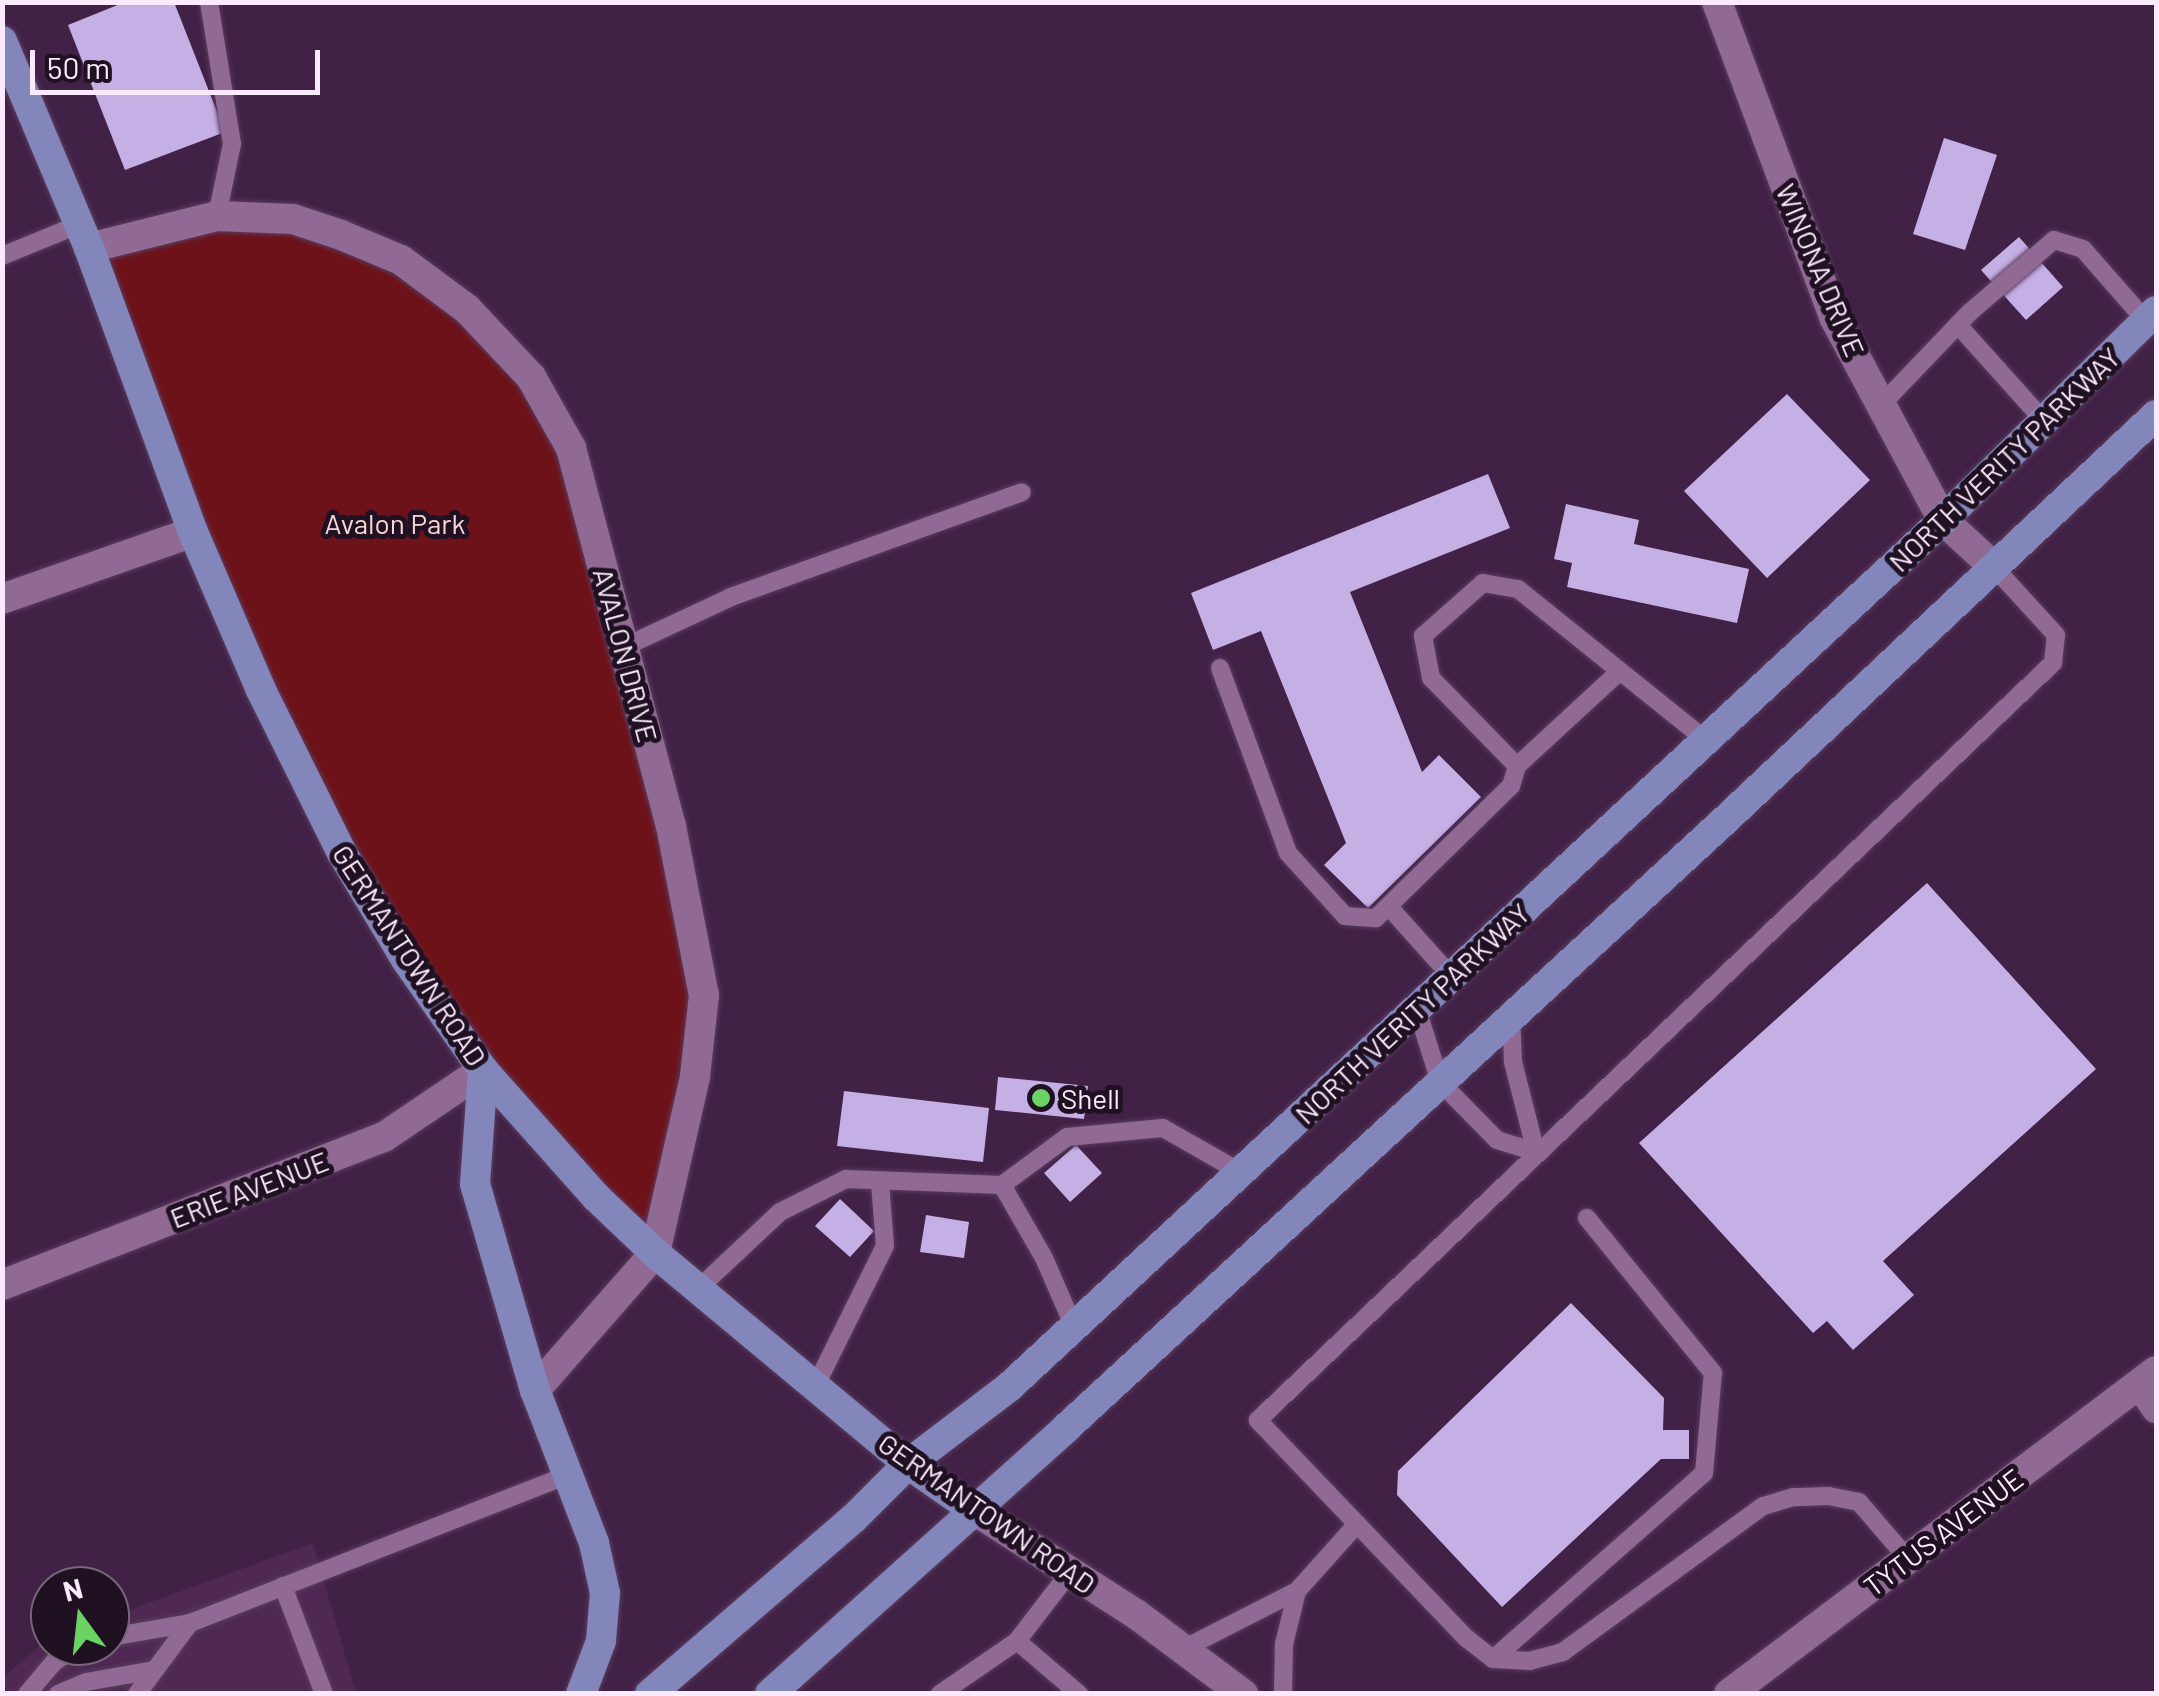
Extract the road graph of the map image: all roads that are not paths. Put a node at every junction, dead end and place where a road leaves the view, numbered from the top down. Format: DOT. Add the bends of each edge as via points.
graph roads {
  1 [pos="209,2"];
  2 [pos="1717,2"];
  3 [pos="2,41"];
  4 [pos="218,216"];
  5 [pos="84,236"];
  6 [pos="2,256"];
  7 [pos="2152,316"];
  8 [pos="1958,325"];
  9 [pos="1882,406"];
  10 [pos="2156,414"];
  11 [pos="2044,421"];
  12 [pos="1022,492"];
  13 [pos="1943,520"];
  14 [pos="194,532"];
  15 [pos="1994,567"];
  16 [pos="2,599"];
  17 [pos="624,647"];
  18 [pos="1220,668"];
  19 [pos="1620,672"];
  20 [pos="1706,740"];
  21 [pos="1517,766"];
  22 [pos="1390,908"];
  23 [pos="1451,976"];
  24 [pos="1417,1009"];
  25 [pos="1511,1016"];
  26 [pos="483,1070"];
  27 [pos="1440,1082"];
  28 [pos="1536,1152"];
  29 [pos="1240,1172"];
  30 [pos="880,1183"];
  31 [pos="1002,1185"];
  32 [pos="1587,1218"];
  33 [pos="655,1254"];
  34 [pos="2,1285"];
  35 [pos="698,1288"];
  36 [pos="1074,1327"];
  37 [pos="815,1387"];
  38 [pos="2151,1388"];
  39 [pos="536,1390"];
  40 [pos="908,1464"];
  41 [pos="568,1475"];
  42 [pos="974,1510"];
  43 [pos="1357,1524"];
  44 [pos="1908,1559"];
  45 [pos="1070,1572"];
  46 [pos="283,1586"];
  47 [pos="1296,1591"];
  48 [pos="190,1622"];
  49 [pos="130,1634"];
  50 [pos="1017,1641"];
  51 [pos="1185,1648"];
  52 [pos="1493,1659"];
  53 [pos="51,1666"];
  54 [pos="154,1670"];
  55 [pos="27,1694"];
  56 [pos="58,1694"];
  57 [pos="136,1694"];
  58 [pos="324,1694"];
  59 [pos="581,1694"];
  60 [pos="650,1694"];
  61 [pos="770,1694"];
  62 [pos="940,1694"];
  63 [pos="1079,1694"];
  64 [pos="1243,1694"];
  65 [pos="1283,1694"];
  66 [pos="1728,1694"];
  1 -- 4 [label="lane" via="232,144"];
  2 -- 9 [label="street, WINONA DRIVE" via="1835,319"];
  3 -- 5 [label="main road, GERMANTOWN ROAD"];
  4 -- 5 [label="street, AVALON DRIVE"];
  4 -- 17 [label="street, AVALON DRIVE" via="293,220 340,234 402,260 468,309 532,377 571,448"];
  5 -- 6 [label="lane"];
  5 -- 14 [label="main road, GERMANTOWN ROAD"];
  7 -- 8 [label="lane" via="2083,248 2054,240"];
  7 -- 11 [label="main road, NORTH VERITY PARKWAY"];
  8 -- 9 [label="lane"];
  8 -- 11 [label="lane"];
  9 -- 13 [label="street, WINONA DRIVE"];
  10 -- 15 [label="main road"];
  11 -- 13 [label="main road, NORTH VERITY PARKWAY"];
  12 -- 17 [label="lane" via="731,597"];
  13 -- 15 [label="street, WINONA DRIVE"];
  13 -- 20 [label="main road, NORTH VERITY PARKWAY"];
  14 -- 16 [label="street"];
  14 -- 26 [label="main road, GERMANTOWN ROAD" via="261,690 342,853 406,961"];
  15 -- 25 [label="main road"];
  15 -- 28 [label="lane" via="2056,635 2053,663"];
  17 -- 33 [label="street, AVALON DRIVE" via="671,826 704,995 696,1077"];
  18 -- 22 [label="lane" via="1288,853 1344,916 1376,918"];
  19 -- 20 [label="lane"];
  19 -- 21 [label="lane"];
  19 -- 21 [label="lane" via="1518,589 1483,583 1423,636 1432,678"];
  20 -- 23 [label="main road, NORTH VERITY PARKWAY"];
  21 -- 22 [label="lane" via="1511,786"];
  22 -- 23 [label="lane"];
  23 -- 24 [label="main road, NORTH VERITY PARKWAY"];
  24 -- 27 [label="lane"];
  24 -- 29 [label="main road, NORTH VERITY PARKWAY"];
  25 -- 27 [label="main road"];
  25 -- 28 [label="lane" via="1513,1062"];
  26 -- 33 [label="main road, GERMANTOWN ROAD"];
  26 -- 34 [label="street, ERIE AVENUE" via="384,1137"];
  26 -- 39 [label="main road" via="475,1184"];
  27 -- 28 [label="lane" via="1497,1140"];
  27 -- 42 [label="main road"];
  28 -- 43 [label="lane" via="1258,1420"];
  29 -- 31 [label="lane" via="1163,1128 1116,1130 1068,1137"];
  29 -- 36 [label="main road, NORTH VERITY PARKWAY"];
  30 -- 31 [label="lane"];
  30 -- 35 [label="lane" via="846,1178 780,1212"];
  30 -- 37 [label="lane" via="884,1246"];
  31 -- 36 [label="lane"];
  32 -- 52 [label="lane" via="1713,1372 1704,1473"];
  33 -- 35 [label="main road, GERMANTOWN ROAD"];
  33 -- 39 [label="street, AVALON DRIVE"];
  35 -- 37 [label="main road, GERMANTOWN ROAD"];
  36 -- 40 [label="main road, NORTH VERITY PARKWAY" via="1010,1387"];
  37 -- 40 [label="main road, GERMANTOWN ROAD"];
  38 -- 44 [label="street, TYTUS AVENUE"];
  39 -- 41 [label="main road"];
  40 -- 42 [label="main road, GERMANTOWN ROAD"];
  40 -- 60 [label="main road, NORTH VERITY PARKWAY"];
  41 -- 46 [label="lane"];
  41 -- 59 [label="main road" via="605,1593 601,1641"];
  42 -- 45 [label="street, GERMANTOWN ROAD"];
  42 -- 61 [label="main road"];
  43 -- 47 [label="lane"];
  43 -- 52 [label="lane"];
  44 -- 52 [label="lane" via="1859,1502 1793,1496 1763,1506 1563,1652"];
  44 -- 66 [label="street, TYTUS AVENUE"];
  45 -- 50 [label="lane"];
  45 -- 51 [label="street, GERMANTOWN ROAD"];
  46 -- 48 [label="lane"];
  46 -- 58 [label="lane"];
  47 -- 51 [label="lane"];
  47 -- 65 [label="lane" via="1284,1644"];
  48 -- 49 [label="lane"];
  48 -- 54 [label="lane"];
  50 -- 62 [label="lane"];
  50 -- 63 [label="lane"];
  51 -- 64 [label="street, GERMANTOWN ROAD"];
  53 -- 55 [label="lane"];
  54 -- 56 [label="lane"];
  54 -- 57 [label="lane"];
}
